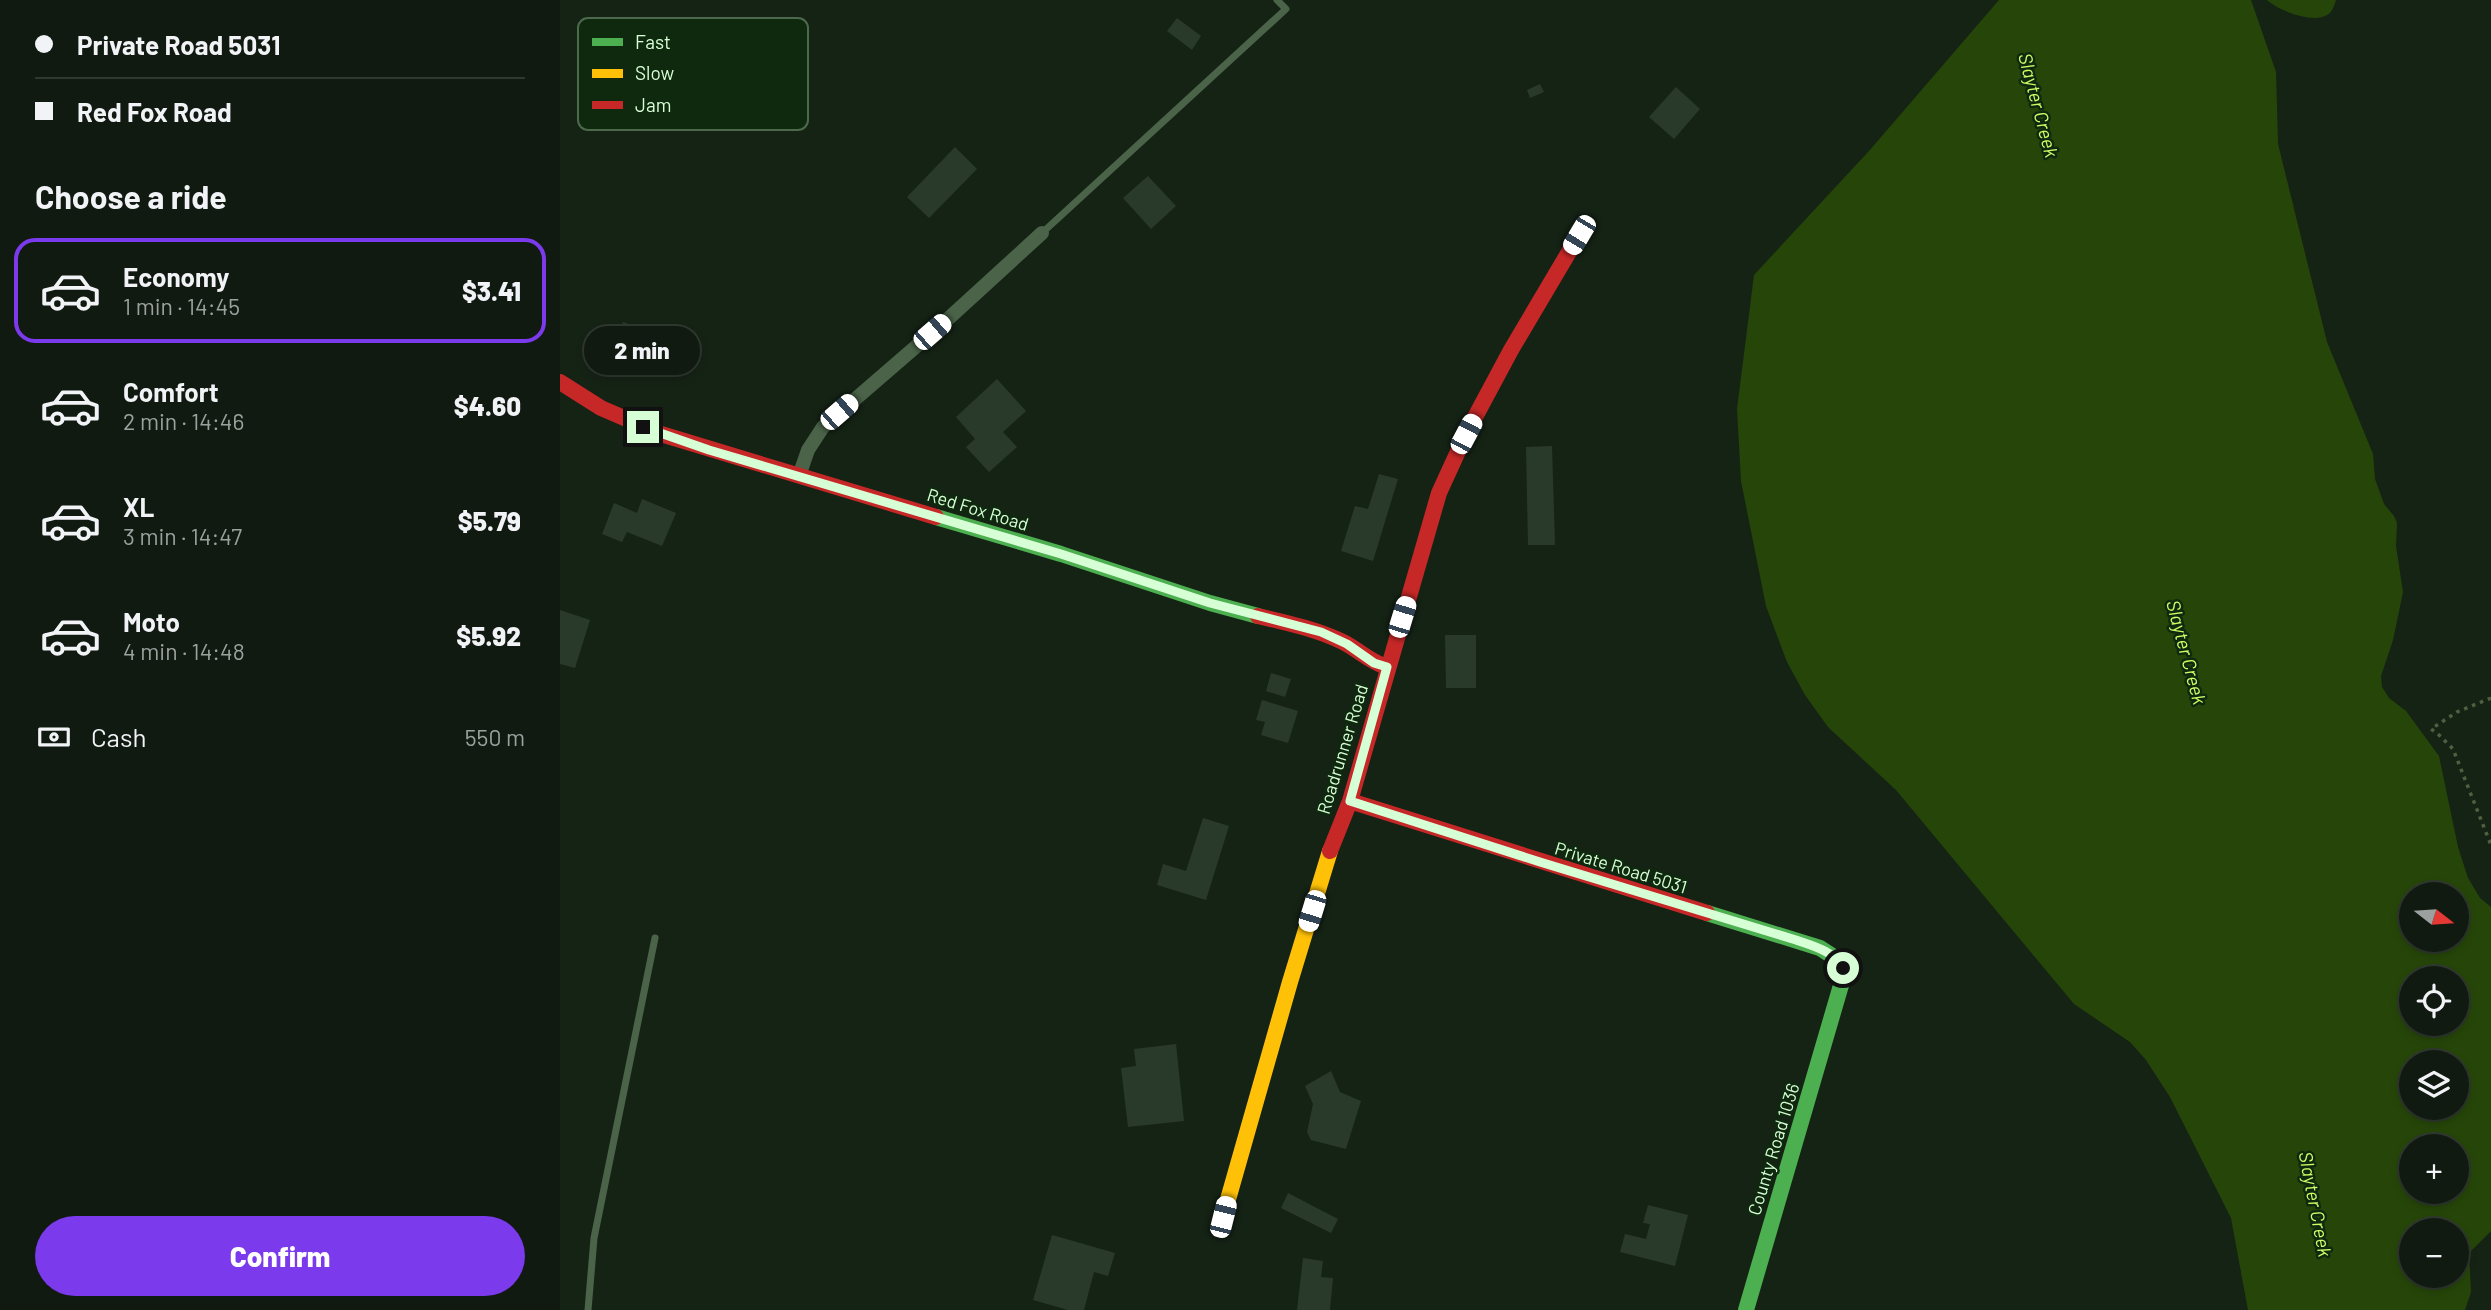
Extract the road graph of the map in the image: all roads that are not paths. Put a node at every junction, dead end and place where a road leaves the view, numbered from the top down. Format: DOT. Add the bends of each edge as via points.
graph roads {
  1 [pos="1277,0"];
  2 [pos="1042,233"];
  3 [pos="1579,235"];
  4 [pos="560,382"];
  5 [pos="799,476"];
  6 [pos="1387,667"];
  7 [pos="1350,801"];
  8 [pos="655,938"];
  9 [pos="1838,1000"];
  10 [pos="1223,1217"];
  11 [pos="589,1310"];
  12 [pos="1746,1310"];
  1 -- 2 [label="lane" via="1286,9"];
  2 -- 5 [label="street" via="824,427 808,450"];
  3 -- 6 [label="street, Roadrunner Road" via="1511,350 1439,493"];
  4 -- 5 [label="street, Red Fox Road" via="589,402 643,427"];
  5 -- 6 [label="street, Red Fox Road" via="1210,603 1321,632"];
  6 -- 7 [label="street, Roadrunner Road"];
  7 -- 9 [label="street, Private Road 5031" via="1820,948 1843,968"];
  7 -- 10 [label="street, Roadrunner Road" via="1290,982"];
  8 -- 11 [label="lane" via="594,1238"];
  9 -- 12 [label="street, County Road 1036"];
}
